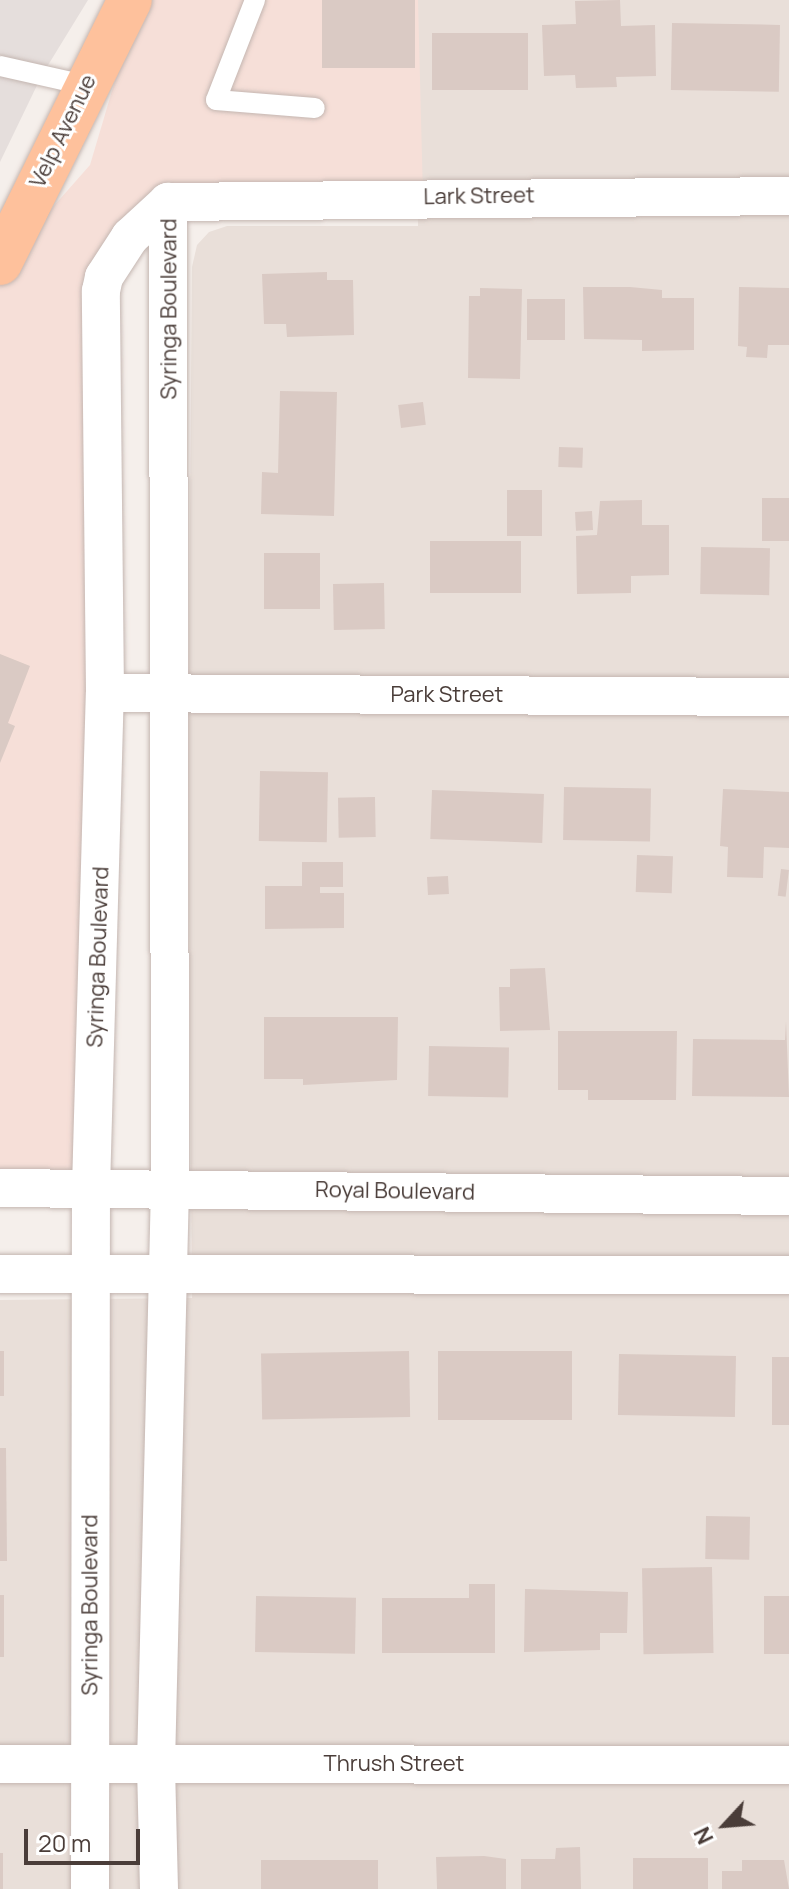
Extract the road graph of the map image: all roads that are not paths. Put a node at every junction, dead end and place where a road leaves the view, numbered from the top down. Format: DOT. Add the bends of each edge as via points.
graph roads {
  1 [pos="130,0"];
  2 [pos="255,0"];
  3 [pos="0,66"];
  4 [pos="84,85"];
  5 [pos="315,108"];
  6 [pos="789,196"];
  7 [pos="168,202"];
  8 [pos="0,263"];
  9 [pos="105,693"];
  10 [pos="170,694"];
  11 [pos="789,697"];
  12 [pos="0,1188"];
  13 [pos="91,1188"];
  14 [pos="170,1189"];
  15 [pos="789,1196"];
  16 [pos="0,1274"];
  17 [pos="91,1274"];
  18 [pos="168,1275"];
  19 [pos="789,1275"];
  20 [pos="89,1763"];
  21 [pos="0,1764"];
  22 [pos="156,1764"];
  23 [pos="789,1765"];
  24 [pos="90,1889"];
  25 [pos="159,1889"];
  1 -- 4 [label="main road, Velp Avenue"];
  2 -- 5 [label="lane" via="216,100"];
  3 -- 4 [label="lane"];
  4 -- 8 [label="main road, Velp Avenue"];
  6 -- 7 [label="street, Lark Street"];
  7 -- 9 [label="street, Syringa Boulevard" via="130,237 101,291"];
  7 -- 10 [label="street, Syringa Boulevard"];
  9 -- 10 [label="street, Park Street"];
  9 -- 13 [label="street, Syringa Boulevard"];
  10 -- 11 [label="street, Park Street"];
  10 -- 14 [label="street, Syringa Boulevard"];
  12 -- 13 [label="street, Royal Boulevard"];
  13 -- 14 [label="street, Royal Boulevard"];
  13 -- 17 [label="street, Syringa Boulevard"];
  14 -- 15 [label="street, Royal Boulevard"];
  14 -- 18 [label="street, Syringa Boulevard"];
  16 -- 17 [label="street"];
  17 -- 18 [label="street"];
  17 -- 20 [label="street, Syringa Boulevard"];
  18 -- 19 [label="street"];
  18 -- 22 [label="street, Syringa Boulevard"];
  20 -- 21 [label="street, Thrush Street"];
  20 -- 22 [label="street, Thrush Street"];
  20 -- 24 [label="street, Syringa Boulevard"];
  22 -- 23 [label="street, Thrush Street"];
  22 -- 25 [label="street, Syringa Boulevard"];
}
